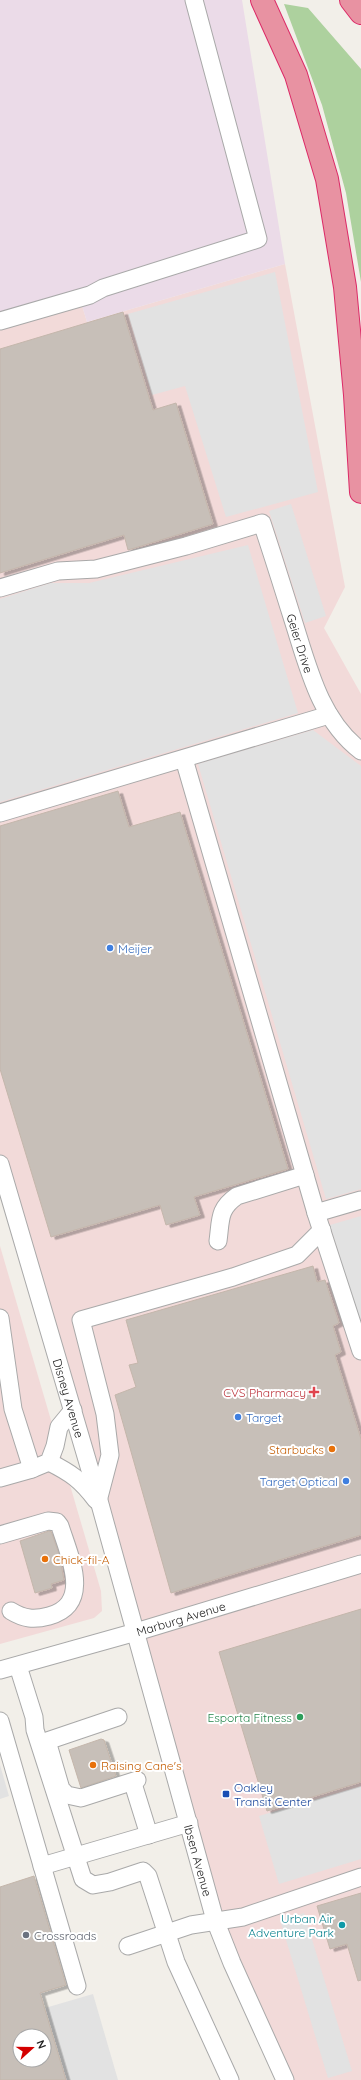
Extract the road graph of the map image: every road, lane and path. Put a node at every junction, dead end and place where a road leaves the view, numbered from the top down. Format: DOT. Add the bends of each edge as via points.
graph roads {
  1 [pos="194,0"];
  2 [pos="262,0"];
  3 [pos="351,0"];
  4 [pos="361,13"];
  5 [pos="0,321"];
  6 [pos="361,492"];
  7 [pos="0,588"];
  8 [pos="329,715"];
  9 [pos="361,751"];
  10 [pos="184,759"];
  11 [pos="0,812"];
  12 [pos="0,1164"];
  13 [pos="305,1175"];
  14 [pos="361,1200"];
  15 [pos="316,1213"];
  16 [pos="322,1230"];
  17 [pos="218,1241"];
  18 [pos="0,1318"];
  19 [pos="361,1350"];
  20 [pos="73,1410"];
  21 [pos="49,1462"];
  22 [pos="32,1470"];
  23 [pos="0,1478"];
  24 [pos="100,1502"];
  25 [pos="0,1535"];
  26 [pos="361,1564"];
  27 [pos="11,1611"];
  28 [pos="136,1632"];
  29 [pos="18,1666"];
  30 [pos="0,1670"];
  31 [pos="118,1717"];
  32 [pos="0,1721"];
  33 [pos="189,1823"];
  34 [pos="149,1835"];
  35 [pos="74,1856"];
  36 [pos="42,1866"];
  37 [pos="361,1877"];
  38 [pos="215,1920"];
  39 [pos="167,1934"];
  40 [pos="128,1946"];
  41 [pos="77,1986"];
  42 [pos="230,2080"];
  43 [pos="285,2080"];
  1 -- 5 [label="street" via="258,239 103,288 90,295"];
  2 -- 6 [label="highway" via="296,74 327,179 345,287"];
  3 -- 4 [label="highway"];
  7 -- 8 [label="street, Geier Drive" via="58,571 101,567 186,546 262,523 314,685"];
  8 -- 9 [label="street, Geier Drive"];
  8 -- 10 [label="street"];
  10 -- 11 [label="street"];
  10 -- 13 [label="street"];
  12 -- 20 [label="street, Disney Avenue"];
  13 -- 15 [label="street"];
  13 -- 17 [label="street" via="237,1196 222,1211"];
  14 -- 15 [label="street"];
  15 -- 16 [label="street"];
  16 -- 19 [label="street"];
  16 -- 24 [label="street" via="297,1255 233,1277 81,1320 106,1414 110,1455"];
  18 -- 22 [label="street" via="12,1409"];
  20 -- 21 [label="street" via="59,1427"];
  20 -- 24 [label="street, Disney Avenue"];
  21 -- 22 [label="street"];
  21 -- 24 [label="street" via="78,1478"];
  22 -- 23 [label="street"];
  24 -- 28 [label="street, Disney Avenue"];
  25 -- 27 [label="street" via="48,1521 57,1522 75,1575 76,1589 64,1609 35,1619 21,1618"];
  26 -- 28 [label="street, Marburg Avenue"];
  28 -- 29 [label="street, Marburg Avenue"];
  28 -- 33 [label="street, Ibsen Avenue"];
  29 -- 30 [label="street, Marburg Avenue"];
  29 -- 35 [label="street" via="34,1717 34,1730"];
  31 -- 34 [label="street" via="47,1741 61,1789 67,1795 81,1798 136,1785"];
  32 -- 36 [label="street"];
  33 -- 34 [label="street"];
  33 -- 38 [label="street, Ibsen Avenue"];
  34 -- 35 [label="street"];
  35 -- 36 [label="street"];
  35 -- 39 [label="street" via="83,1879 93,1885 143,1871 148,1876"];
  36 -- 41 [label="street"];
  37 -- 38 [label="street" via="243,1917"];
  38 -- 39 [label="street"];
  38 -- 43 [label="street, Ibsen Avenue"];
  39 -- 40 [label="street"];
  39 -- 42 [label="street" via="176,1962"];
}
